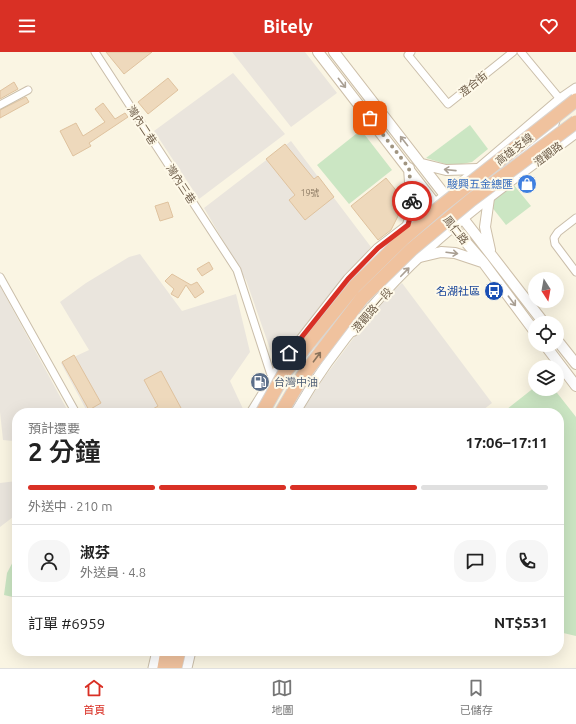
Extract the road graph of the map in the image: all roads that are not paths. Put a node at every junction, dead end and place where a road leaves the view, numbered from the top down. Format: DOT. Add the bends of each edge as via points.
graph roads {
  1 [pos="95,52"];
  2 [pos="318,52"];
  3 [pos="334,52"];
  4 [pos="411,52"];
  5 [pos="513,52"];
  6 [pos="521,52"];
  7 [pos="576,88"];
  8 [pos="28,90"];
  9 [pos="560,99"];
  10 [pos="576,100"];
  11 [pos="0,105"];
  12 [pos="576,122"];
  13 [pos="576,133"];
  14 [pos="165,160"];
  15 [pos="422,164"];
  16 [pos="409,168"];
  17 [pos="478,169"];
  18 [pos="489,198"];
  19 [pos="450,200"];
  20 [pos="435,203"];
  21 [pos="445,215"];
  22 [pos="576,218"];
  23 [pos="463,219"];
  24 [pos="408,225"];
  25 [pos="453,227"];
  26 [pos="420,257"];
  27 [pos="492,257"];
  28 [pos="483,262"];
  29 [pos="576,272"];
  30 [pos="0,277"];
  31 [pos="538,316"];
  32 [pos="528,323"];
  33 [pos="353,331"];
  34 [pos="564,349"];
  35 [pos="550,352"];
  36 [pos="576,364"];
  37 [pos="272,378"];
  38 [pos="576,386"];
  39 [pos="73,408"];
  40 [pos="254,408"];
  41 [pos="265,408"];
  42 [pos="284,408"];
  43 [pos="298,408"];
  44 [pos="156,656"];
  45 [pos="166,656"];
  46 [pos="178,656"];
  47 [pos="190,656"];
  48 [pos="152,668"];
  49 [pos="164,668"];
  50 [pos="175,668"];
  51 [pos="187,668"];
  1 -- 14 [label="street, 灣內二巷"];
  2 -- 16 [label="main road, 鳳仁路, one-way"];
  15 -- 3 [label="main road, 鳳仁路, one-way"];
  4 -- 5 [label="street, 澄合街" via="408,55 448,104"];
  6 -- 9 [label="street"];
  7 -- 9 [label="street"];
  8 -- 11 [label="street"];
  9 -- 17 [label="street"];
  9 -- 19 [label="main road" via="552,130"];
  10 -- 41 [label="highway, 高雄支線, bridge" via="402,239 355,286 285,372"];
  42 -- 12 [label="highway, 高雄支線, one-way, bridge" via="302,377 362,298 412,249 471,200"];
  13 -- 18 [label="street, 澄觀路"];
  14 -- 37 [label="street, 灣內三巷" via="237,270"];
  17 -- 15 [label="main road, one-way" via="446,170"];
  15 -- 19 [label="main road, 鳳仁路"];
  16 -- 20 [label="main road, 鳳仁路"];
  16 -- 24 [label="main road" via="412,211"];
  17 -- 19 [label="street"];
  18 -- 23 [label="street, 澄觀路"];
  18 -- 27 [label="main road" via="484,227"];
  19 -- 20 [label="street"];
  19 -- 21 [label="main road"];
  19 -- 23 [label="main road, 鳳仁路"];
  20 -- 21 [label="main road, 鳳仁路"];
  20 -- 24 [label="street"];
  21 -- 25 [label="main road, 鳳仁路"];
  21 -- 33 [label="main road" via="387,265 353,299"];
  22 -- 29 [label="street" via="554,238 555,244"];
  23 -- 25 [label="street, 澄觀路一段"];
  23 -- 27 [label="main road, 鳳仁路"];
  24 -- 37 [label="street" via="378,248 348,279"];
  25 -- 26 [label="street, 澄觀路一段"];
  25 -- 28 [label="main road, 鳳仁路"];
  26 -- 28 [label="main road, one-way" via="441,252 455,253"];
  33 -- 26 [label="street, 澄觀路一段, one-way" via="371,308"];
  27 -- 31 [label="main road, 鳳仁路"];
  28 -- 32 [label="main road, 鳳仁路, one-way"];
  30 -- 39 [label="street"];
  33 -- 43 [label="street, 澄觀路一段" via="313,382"];
  34 -- 36 [label="main road"];
  35 -- 38 [label="main road"];
  37 -- 40 [label="street"];
  44 -- 48 [label="street"];
  45 -- 49 [label="highway"];
  46 -- 50 [label="highway"];
  47 -- 51 [label="street"];
}
